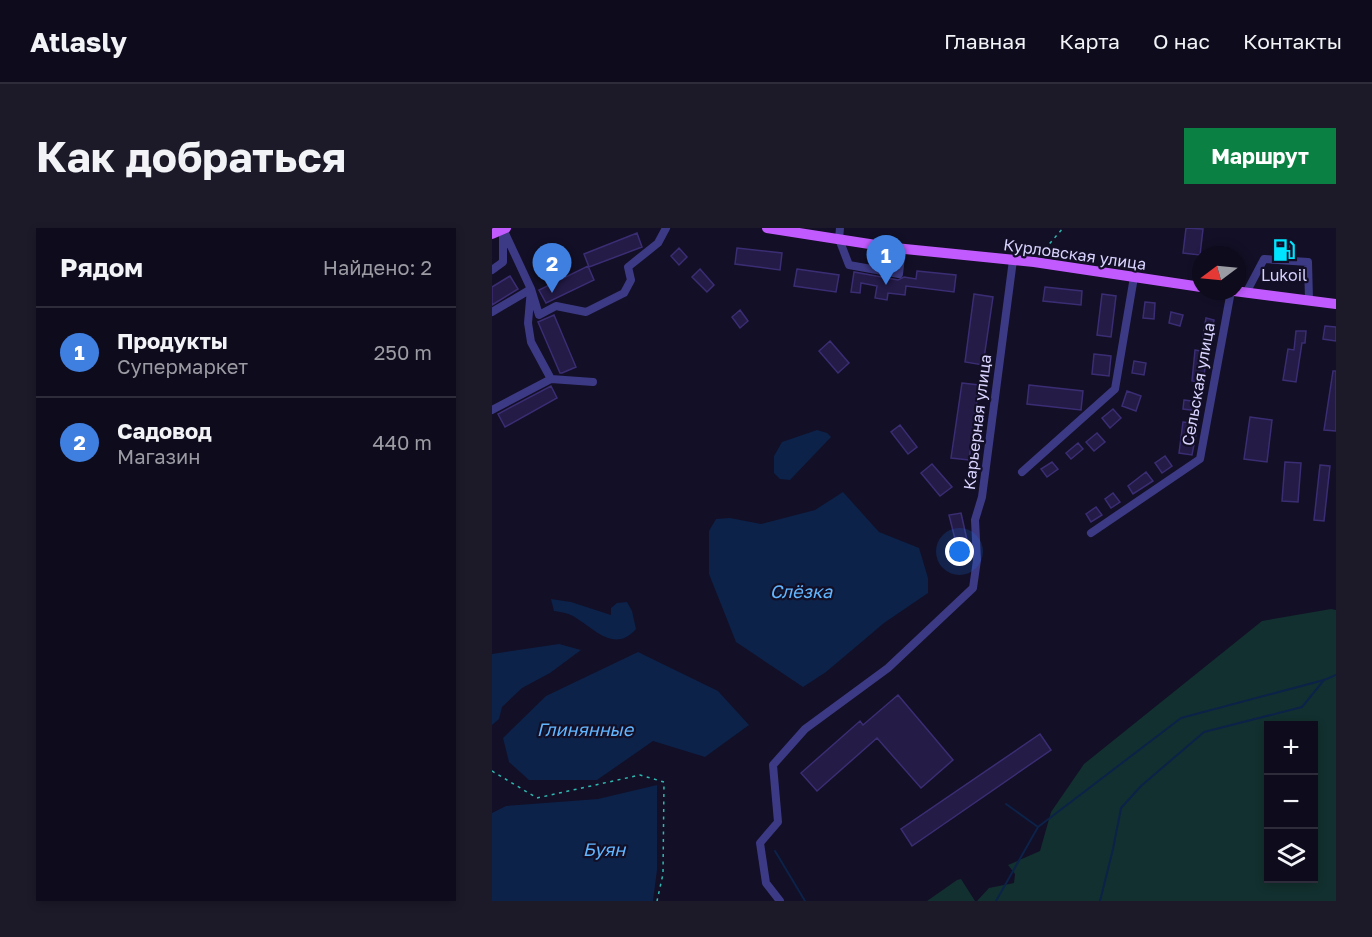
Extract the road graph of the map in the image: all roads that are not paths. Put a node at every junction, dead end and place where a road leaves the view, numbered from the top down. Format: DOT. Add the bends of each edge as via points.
graph roads {
  1 [pos="666,228"];
  2 [pos="767,228"];
  3 [pos="504,229"];
  4 [pos="492,234"];
  5 [pos="839,234"];
  6 [pos="902,248"];
  7 [pos="1013,260"];
  8 [pos="492,270"];
  9 [pos="1134,278"];
  10 [pos="1192,285"];
  11 [pos="531,290"];
  12 [pos="1246,293"];
  13 [pos="1230,300"];
  14 [pos="1309,300"];
  15 [pos="1336,304"];
  16 [pos="492,312"];
  17 [pos="551,379"];
  18 [pos="593,382"];
  19 [pos="492,410"];
  20 [pos="1022,472"];
  21 [pos="1091,533"];
  22 [pos="780,901"];
  1 -- 11 [label="street" via="658,243 628,267 631,280 624,293 586,312 556,306 539,315"];
  2 -- 5 [label="main road, Курловская улица"];
  3 -- 4 [label="main road"];
  3 -- 8 [label="street" via="502,262"];
  3 -- 11 [label="street"];
  5 -- 6 [label="main road, Курловская улица"];
  5 -- 6 [label="street" via="849,265 899,274"];
  6 -- 7 [label="main road, Курловская улица"];
  7 -- 9 [label="main road, Курловская улица"];
  7 -- 22 [label="street, Карьерная улица" via="982,497 975,520 977,560 973,588 888,668 805,729 774,765 778,822 760,843 766,883"];
  9 -- 10 [label="main road, Курловская улица"];
  9 -- 20 [label="street" via="1115,389"];
  11 -- 16 [label="street"];
  11 -- 17 [label="street" via="531,342"];
  12 -- 14 [label="main road"];
  12 -- 14 [label="street" via="1264,259 1308,262"];
  13 -- 21 [label="street, Сельская улица" via="1200,459"];
  14 -- 15 [label="main road"];
  17 -- 18 [label="street"];
  17 -- 19 [label="street"];
}
